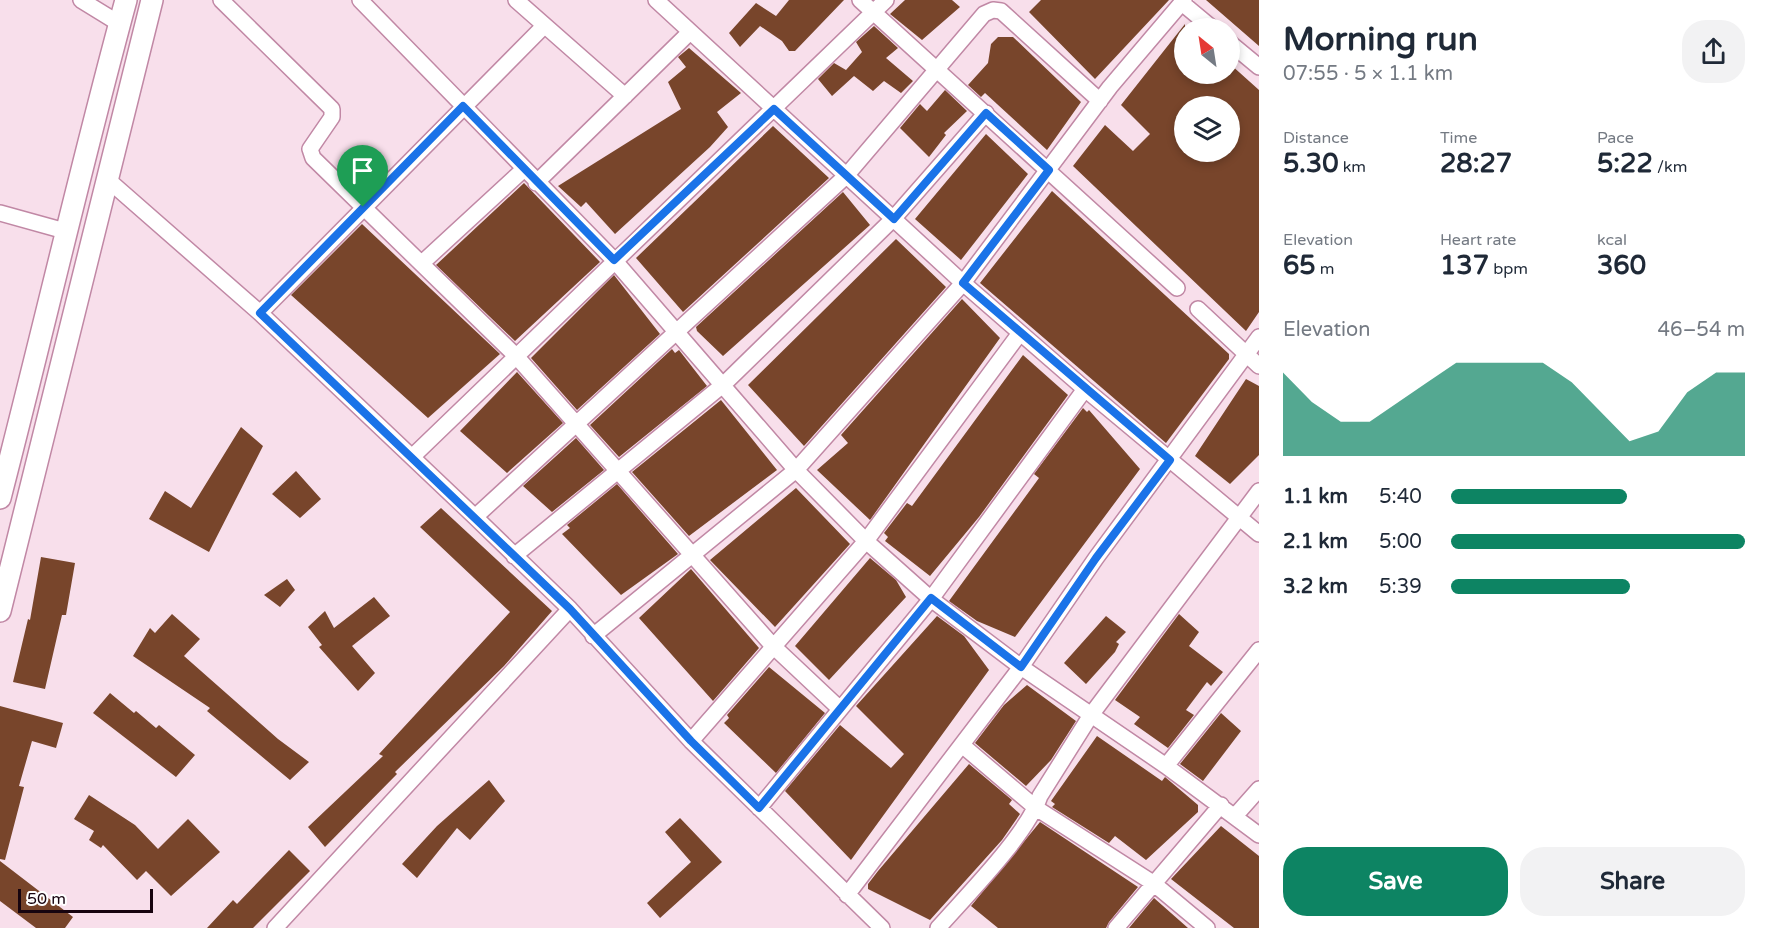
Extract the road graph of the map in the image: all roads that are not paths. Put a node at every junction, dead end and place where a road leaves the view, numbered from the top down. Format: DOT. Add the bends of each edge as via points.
graph roads {
  1 [pos="81,0"];
  2 [pos="126,0"];
  3 [pos="152,0"];
  4 [pos="221,0"];
  5 [pos="360,0"];
  6 [pos="516,0"];
  7 [pos="656,0"];
  8 [pos="860,0"];
  9 [pos="886,0"];
  10 [pos="1183,2"];
  11 [pos="873,12"];
  12 [pos="1201,18"];
  13 [pos="120,24"];
  14 [pos="544,26"];
  15 [pos="690,32"];
  16 [pos="1240,51"];
  17 [pos="1259,67"];
  18 [pos="937,69"];
  19 [pos="107,70"];
  20 [pos="131,76"];
  21 [pos="625,96"];
  22 [pos="1100,101"];
  23 [pos="463,106"];
  24 [pos="774,109"];
  25 [pos="986,113"];
  26 [pos="524,170"];
  27 [pos="1049,170"];
  28 [pos="846,176"];
  29 [pos="107,179"];
  30 [pos="536,183"];
  31 [pos="363,207"];
  32 [pos="0,213"];
  33 [pos="894,219"];
  34 [pos="65,231"];
  35 [pos="614,260"];
  36 [pos="422,263"];
  37 [pos="963,283"];
  38 [pos="1177,288"];
  39 [pos="1198,309"];
  40 [pos="260,313"];
  41 [pos="678,333"];
  42 [pos="1020,333"];
  43 [pos="1259,337"];
  44 [pos="1246,354"];
  45 [pos="516,356"];
  46 [pos="1259,366"];
  47 [pos="724,384"];
  48 [pos="1085,389"];
  49 [pos="577,425"];
  50 [pos="412,457"];
  51 [pos="1170,460"];
  52 [pos="796,470"];
  53 [pos="618,472"];
  54 [pos="1259,491"];
  55 [pos="0,498"];
  56 [pos="1239,516"];
  57 [pos="475,517"];
  58 [pos="1259,534"];
  59 [pos="866,541"];
  60 [pos="514,556"];
  61 [pos="692,556"];
  62 [pos="931,598"];
  63 [pos="570,609"];
  64 [pos="0,611"];
  65 [pos="593,636"];
  66 [pos="773,646"];
  67 [pos="1259,650"];
  68 [pos="1021,667"];
  69 [pos="840,709"];
  70 [pos="1091,715"];
  71 [pos="691,741"];
  72 [pos="962,745"];
  73 [pos="1166,766"];
  74 [pos="1259,789"];
  75 [pos="1221,805"];
  76 [pos="759,808"];
  77 [pos="1036,808"];
  78 [pos="1235,816"];
  79 [pos="1259,835"];
  80 [pos="1153,883"];
  81 [pos="847,895"];
  82 [pos="275,928"];
  83 [pos="882,928"];
  84 [pos="938,928"];
  85 [pos="1116,928"];
  86 [pos="1207,928"];
  1 -- 13 [label="street"];
  2 -- 13 [label="main road"];
  3 -- 20 [label="main road"];
  4 -- 31 [label="street" via="332,109 332,117 310,154"];
  5 -- 23 [label="street"];
  6 -- 14 [label="street"];
  7 -- 15 [label="street"];
  8 -- 11 [label="street"];
  9 -- 11 [label="street"];
  10 -- 12 [label="street"];
  10 -- 22 [label="street"];
  11 -- 18 [label="street"];
  11 -- 24 [label="street"];
  13 -- 19 [label="main road"];
  14 -- 21 [label="street"];
  14 -- 23 [label="street"];
  15 -- 21 [label="street"];
  15 -- 24 [label="street"];
  16 -- 17 [label="street"];
  18 -- 22 [label="street" via="984,14 1001,11"];
  18 -- 25 [label="street"];
  18 -- 28 [label="street"];
  19 -- 20 [label="main road"];
  19 -- 34 [label="main road"];
  20 -- 29 [label="main road"];
  21 -- 30 [label="street"];
  22 -- 27 [label="street"];
  23 -- 26 [label="street"];
  23 -- 31 [label="street"];
  24 -- 28 [label="street"];
  24 -- 35 [label="street"];
  25 -- 27 [label="street"];
  25 -- 33 [label="street"];
  26 -- 30 [label="street"];
  26 -- 36 [label="street"];
  27 -- 37 [label="street"];
  27 -- 38 [label="street"];
  28 -- 33 [label="street"];
  28 -- 41 [label="street"];
  29 -- 40 [label="street"];
  29 -- 64 [label="main road"];
  30 -- 35 [label="street"];
  31 -- 36 [label="street"];
  31 -- 40 [label="street"];
  32 -- 34 [label="street"];
  33 -- 37 [label="street"];
  33 -- 47 [label="street"];
  34 -- 55 [label="main road"];
  35 -- 41 [label="street"];
  35 -- 45 [label="street"];
  36 -- 45 [label="street"];
  37 -- 42 [label="street"];
  37 -- 52 [label="street"];
  39 -- 44 [label="street"];
  40 -- 50 [label="street"];
  41 -- 47 [label="street"];
  41 -- 49 [label="street"];
  42 -- 48 [label="street"];
  42 -- 59 [label="street"];
  43 -- 44 [label="street"];
  44 -- 46 [label="street"];
  44 -- 51 [label="street"];
  45 -- 49 [label="street"];
  45 -- 50 [label="street"];
  47 -- 52 [label="street"];
  47 -- 53 [label="street"];
  48 -- 51 [label="street"];
  48 -- 62 [label="street"];
  49 -- 53 [label="street"];
  49 -- 57 [label="street"];
  50 -- 57 [label="street"];
  51 -- 56 [label="street"];
  51 -- 68 [label="street"];
  52 -- 59 [label="street"];
  52 -- 61 [label="street"];
  53 -- 60 [label="street"];
  53 -- 61 [label="street"];
  54 -- 56 [label="street"];
  56 -- 58 [label="street"];
  56 -- 70 [label="street"];
  57 -- 60 [label="street"];
  59 -- 62 [label="street"];
  59 -- 66 [label="street"];
  60 -- 63 [label="street"];
  61 -- 65 [label="street"];
  61 -- 66 [label="street"];
  62 -- 68 [label="street"];
  62 -- 69 [label="street"];
  63 -- 65 [label="street"];
  63 -- 82 [label="street"];
  65 -- 71 [label="street"];
  66 -- 69 [label="street"];
  66 -- 71 [label="street"];
  67 -- 73 [label="street"];
  68 -- 70 [label="street"];
  68 -- 72 [label="street"];
  69 -- 76 [label="street"];
  70 -- 73 [label="street"];
  70 -- 77 [label="street"];
  71 -- 76 [label="street"];
  72 -- 77 [label="street"];
  72 -- 81 [label="street"];
  73 -- 75 [label="street"];
  74 -- 78 [label="street"];
  75 -- 78 [label="street"];
  75 -- 80 [label="street"];
  76 -- 81 [label="street"];
  77 -- 80 [label="street"];
  77 -- 84 [label="street" via="991,868"];
  78 -- 79 [label="street"];
  80 -- 85 [label="street"];
  80 -- 86 [label="street"];
  81 -- 83 [label="street"];
}
